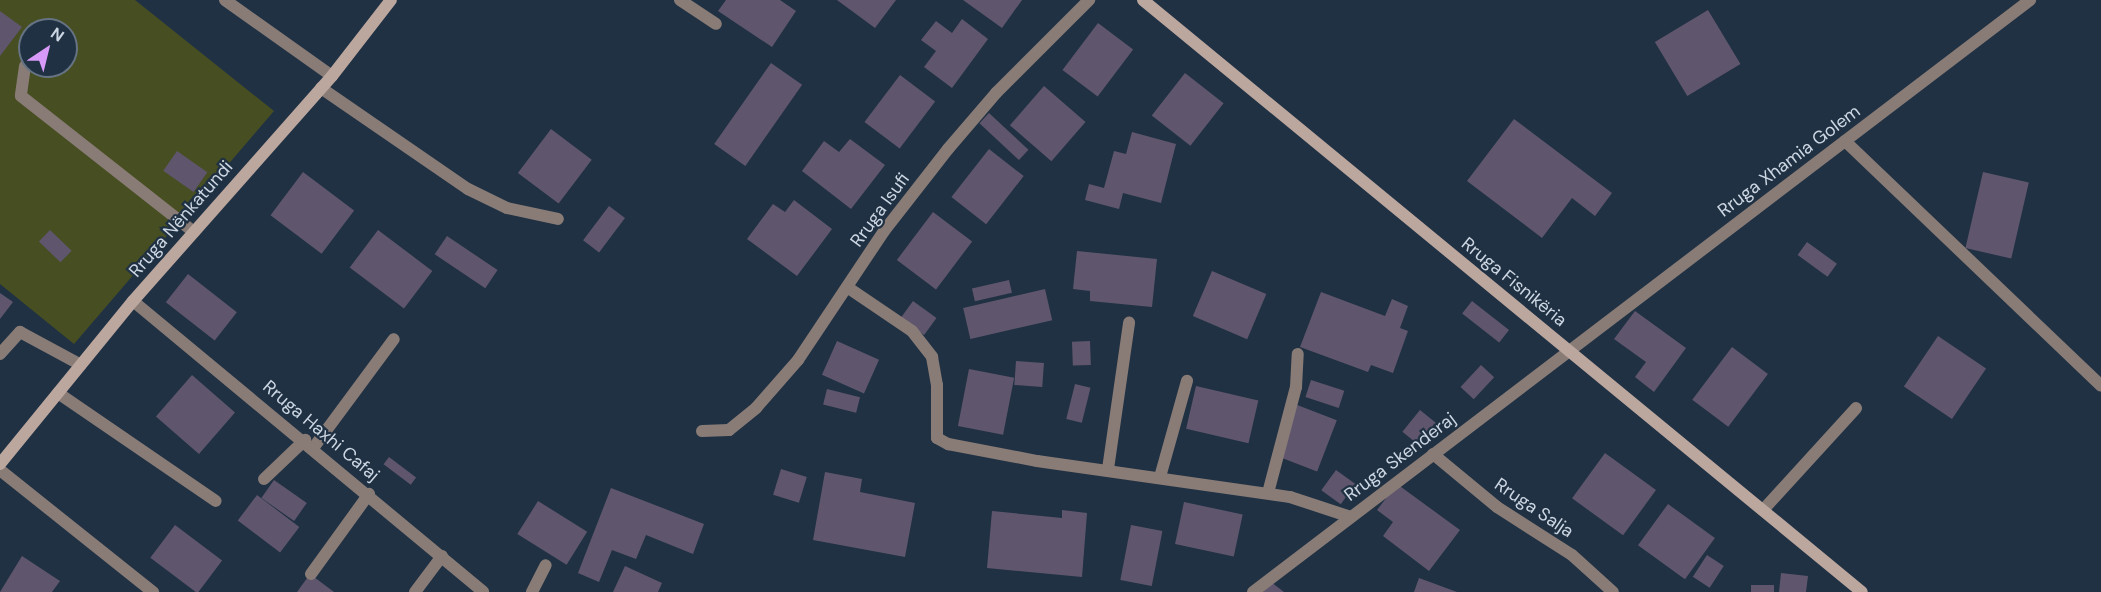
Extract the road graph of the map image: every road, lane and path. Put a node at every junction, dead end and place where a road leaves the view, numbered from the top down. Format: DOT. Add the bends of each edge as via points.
graph roads {
  1 [pos="225,0"];
  2 [pos="391,0"];
  3 [pos="680,0"];
  4 [pos="1089,0"];
  5 [pos="1143,0"];
  6 [pos="2030,0"];
  7 [pos="716,24"];
  8 [pos="332,76"];
  9 [pos="23,78"];
  10 [pos="321,88"];
  11 [pos="1845,141"];
  12 [pos="558,219"];
  13 [pos="194,232"];
  14 [pos="847,287"];
  15 [pos="133,301"];
  16 [pos="1129,323"];
  17 [pos="394,339"];
  18 [pos="1570,351"];
  19 [pos="0,354"];
  20 [pos="1298,354"];
  21 [pos="81,365"];
  22 [pos="1187,381"];
  23 [pos="2101,386"];
  24 [pos="58,393"];
  25 [pos="1856,408"];
  26 [pos="702,431"];
  27 [pos="309,444"];
  28 [pos="1433,454"];
  29 [pos="0,464"];
  30 [pos="1108,469"];
  31 [pos="0,470"];
  32 [pos="1160,477"];
  33 [pos="264,478"];
  34 [pos="1268,493"];
  35 [pos="369,494"];
  36 [pos="216,501"];
  37 [pos="1763,510"];
  38 [pos="1351,517"];
  39 [pos="442,556"];
  40 [pos="546,564"];
  41 [pos="311,574"];
  42 [pos="153,592"];
  43 [pos="415,592"];
  44 [pos="483,592"];
  45 [pos="532,592"];
  46 [pos="1252,592"];
  47 [pos="1613,592"];
  48 [pos="1862,592"];
  1 -- 8 [label="street"];
  2 -- 8 [label="street, Rruga Nënkatundi"];
  3 -- 7 [label="street"];
  4 -- 14 [label="street, Rruga Isufi" via="996,93 948,149 884,231"];
  5 -- 18 [label="street, Rruga Fisnikëria"];
  6 -- 11 [label="street, Rruga Xhamia Golem"];
  8 -- 10 [label="street, Rruga Nënkatundi"];
  9 -- 13 [label="street" via="21,96"];
  10 -- 12 [label="street" via="468,189 507,208"];
  10 -- 13 [label="street, Rruga Nënkatundi"];
  11 -- 18 [label="street, Rruga Xhamia Golem"];
  11 -- 23 [label="street"];
  13 -- 15 [label="street, Rruga Nënkatundi"];
  14 -- 26 [label="street, Rruga Isufi" via="798,360 756,408 729,430"];
  14 -- 30 [label="street" via="912,331 932,357 937,385 937,438 948,444 1036,461"];
  15 -- 21 [label="street, Rruga Nënkatundi"];
  15 -- 27 [label="street, Rruga Haxhi Cafaj"];
  16 -- 30 [label="street"];
  17 -- 27 [label="street"];
  18 -- 28 [label="street, Rruga Skenderaj"];
  18 -- 37 [label="street, Rruga Fisnikëria"];
  19 -- 21 [label="street" via="20,332"];
  20 -- 34 [label="street" via="1296,387"];
  21 -- 24 [label="street, Rruga Nënkatundi"];
  22 -- 32 [label="street"];
  24 -- 29 [label="street, Rruga Nënkatundi"];
  24 -- 36 [label="street"];
  25 -- 37 [label="street"];
  27 -- 33 [label="street"];
  27 -- 35 [label="street, Rruga Haxhi Cafaj"];
  28 -- 38 [label="street, Rruga Skenderaj"];
  28 -- 47 [label="street, Rruga Salja" via="1497,507 1572,555"];
  30 -- 32 [label="street"];
  31 -- 42 [label="street"];
  32 -- 34 [label="street"];
  34 -- 38 [label="street" via="1322,504"];
  35 -- 39 [label="street, Rruga Haxhi Cafaj"];
  35 -- 41 [label="street"];
  37 -- 48 [label="street, Rruga Fisnikëria"];
  38 -- 46 [label="street, Rruga Skenderaj"];
  39 -- 43 [label="street"];
  39 -- 44 [label="street, Rruga Haxhi Cafaj"];
  40 -- 45 [label="street"];
}
